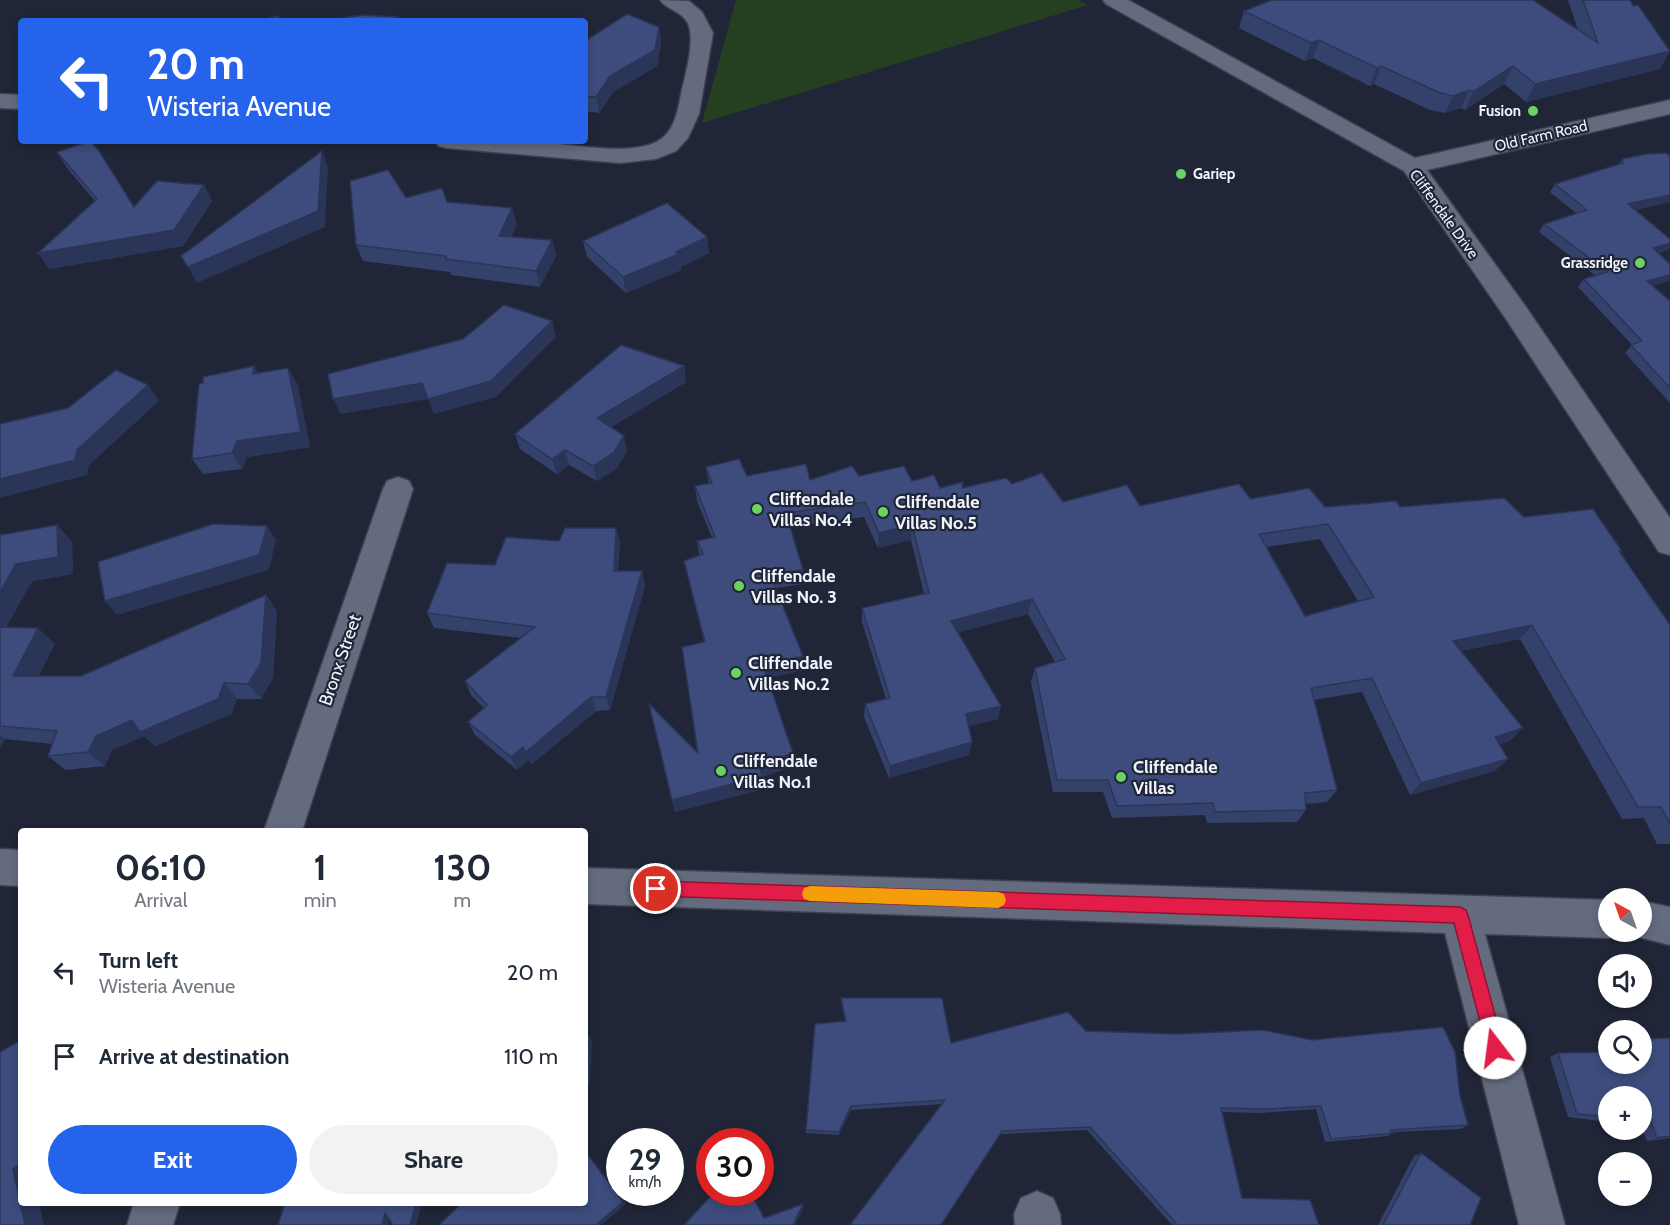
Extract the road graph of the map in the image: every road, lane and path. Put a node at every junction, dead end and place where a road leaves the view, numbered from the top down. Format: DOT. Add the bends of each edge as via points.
graph roads {
  1 [pos="670,0"];
  2 [pos="1113,0"];
  3 [pos="0,100"];
  4 [pos="18,102"];
  5 [pos="1670,106"];
  6 [pos="479,144"];
  7 [pos="1412,166"];
  8 [pos="398,489"];
  9 [pos="1670,543"];
  10 [pos="284,828"];
  11 [pos="0,867"];
  12 [pos="18,868"];
  13 [pos="588,886"];
  14 [pos="1460,915"];
  15 [pos="1670,915"];
  16 [pos="1652,918"];
  17 [pos="1598,919"];
  18 [pos="1652,922"];
  19 [pos="1670,926"];
  20 [pos="156,1206"];
  21 [pos="150,1225"];
  22 [pos="1542,1225"];
  1 -- 6 [label="street" via="698,19 702,33 685,126 663,149 608,156"];
  2 -- 7 [label="street, Cliffendale Drive"];
  3 -- 4 [label="street"];
  5 -- 7 [label="street, Old Farm Road"];
  7 -- 9 [label="street, Cliffendale Drive"];
  8 -- 10 [label="street, Bronx Street"];
  11 -- 12 [label="street"];
  13 -- 14 [label="street"];
  14 -- 17 [label="street"];
  14 -- 22 [label="street"];
  15 -- 16 [label="street"];
  18 -- 19 [label="street"];
  20 -- 21 [label="street"];
}
